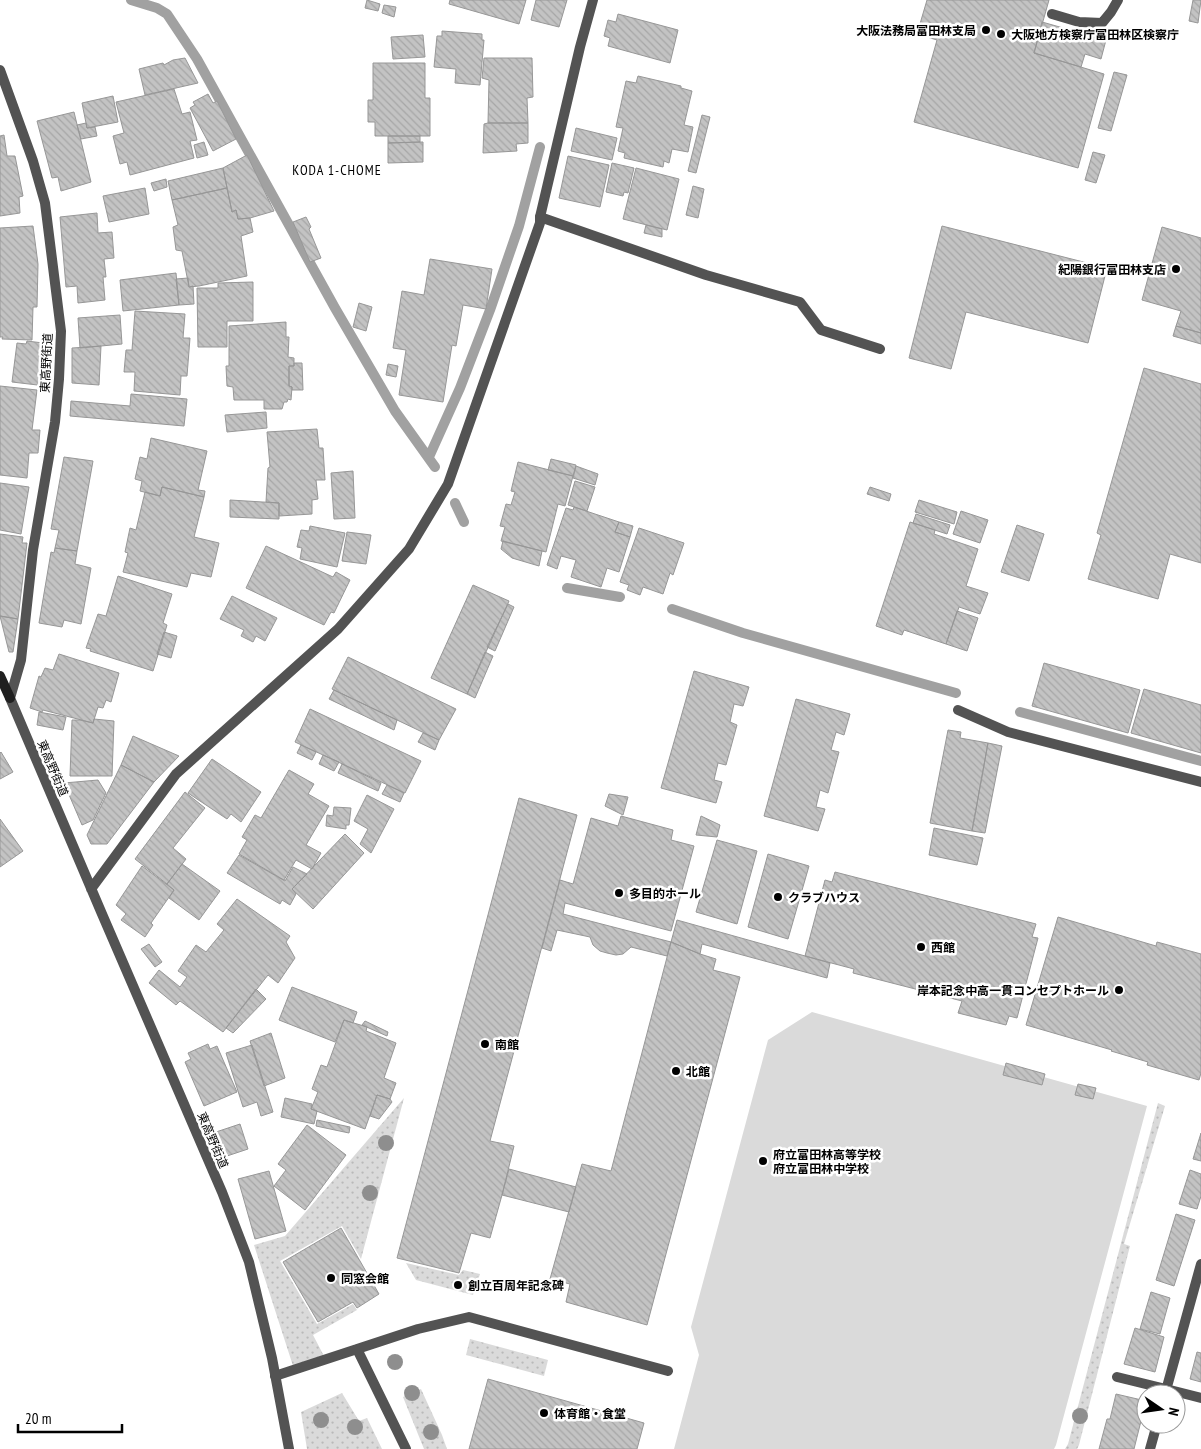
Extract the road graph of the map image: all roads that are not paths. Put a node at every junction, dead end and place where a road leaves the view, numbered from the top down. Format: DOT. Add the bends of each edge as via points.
graph roads {
  1 [pos="593,0"];
  2 [pos="1118,0"];
  3 [pos="1052,14"];
  4 [pos="0,70"];
  5 [pos="540,217"];
  6 [pos="880,350"];
  7 [pos="0,676"];
  8 [pos="10,698"];
  9 [pos="958,710"];
  10 [pos="1201,782"];
  11 [pos="91,889"];
  12 [pos="1201,1264"];
  13 [pos="357,1349"];
  14 [pos="668,1371"];
  15 [pos="275,1376"];
  16 [pos="1117,1377"];
  17 [pos="1139,1384"];
  18 [pos="1167,1384"];
  19 [pos="1186,1396"];
  20 [pos="1201,1398"];
  21 [pos="1154,1434"];
  22 [pos="289,1449"];
  23 [pos="406,1449"];
  24 [pos="1150,1449"];
  1 -- 5 [label="street"];
  2 -- 3 [label="street" via="1102,23 1079,22"];
  4 -- 8 [label="street, 東高野街道" via="45,203 60,331 55,422 20,660"];
  5 -- 6 [label="street" via="706,275 800,302 821,330"];
  5 -- 11 [label="street" via="448,484 409,549 338,628 176,774"];
  7 -- 8 [label="street"];
  8 -- 11 [label="street, 東高野街道"];
  9 -- 10 [label="street" via="1008,732"];
  11 -- 15 [label="street, 東高野街道" via="246,1253"];
  12 -- 18 [label="street"];
  13 -- 14 [label="street" via="469,1317"];
  13 -- 15 [label="street"];
  13 -- 23 [label="street"];
  15 -- 22 [label="street, 東高野街道"];
  16 -- 17 [label="street"];
  19 -- 20 [label="street"];
  21 -- 24 [label="street"];
}
